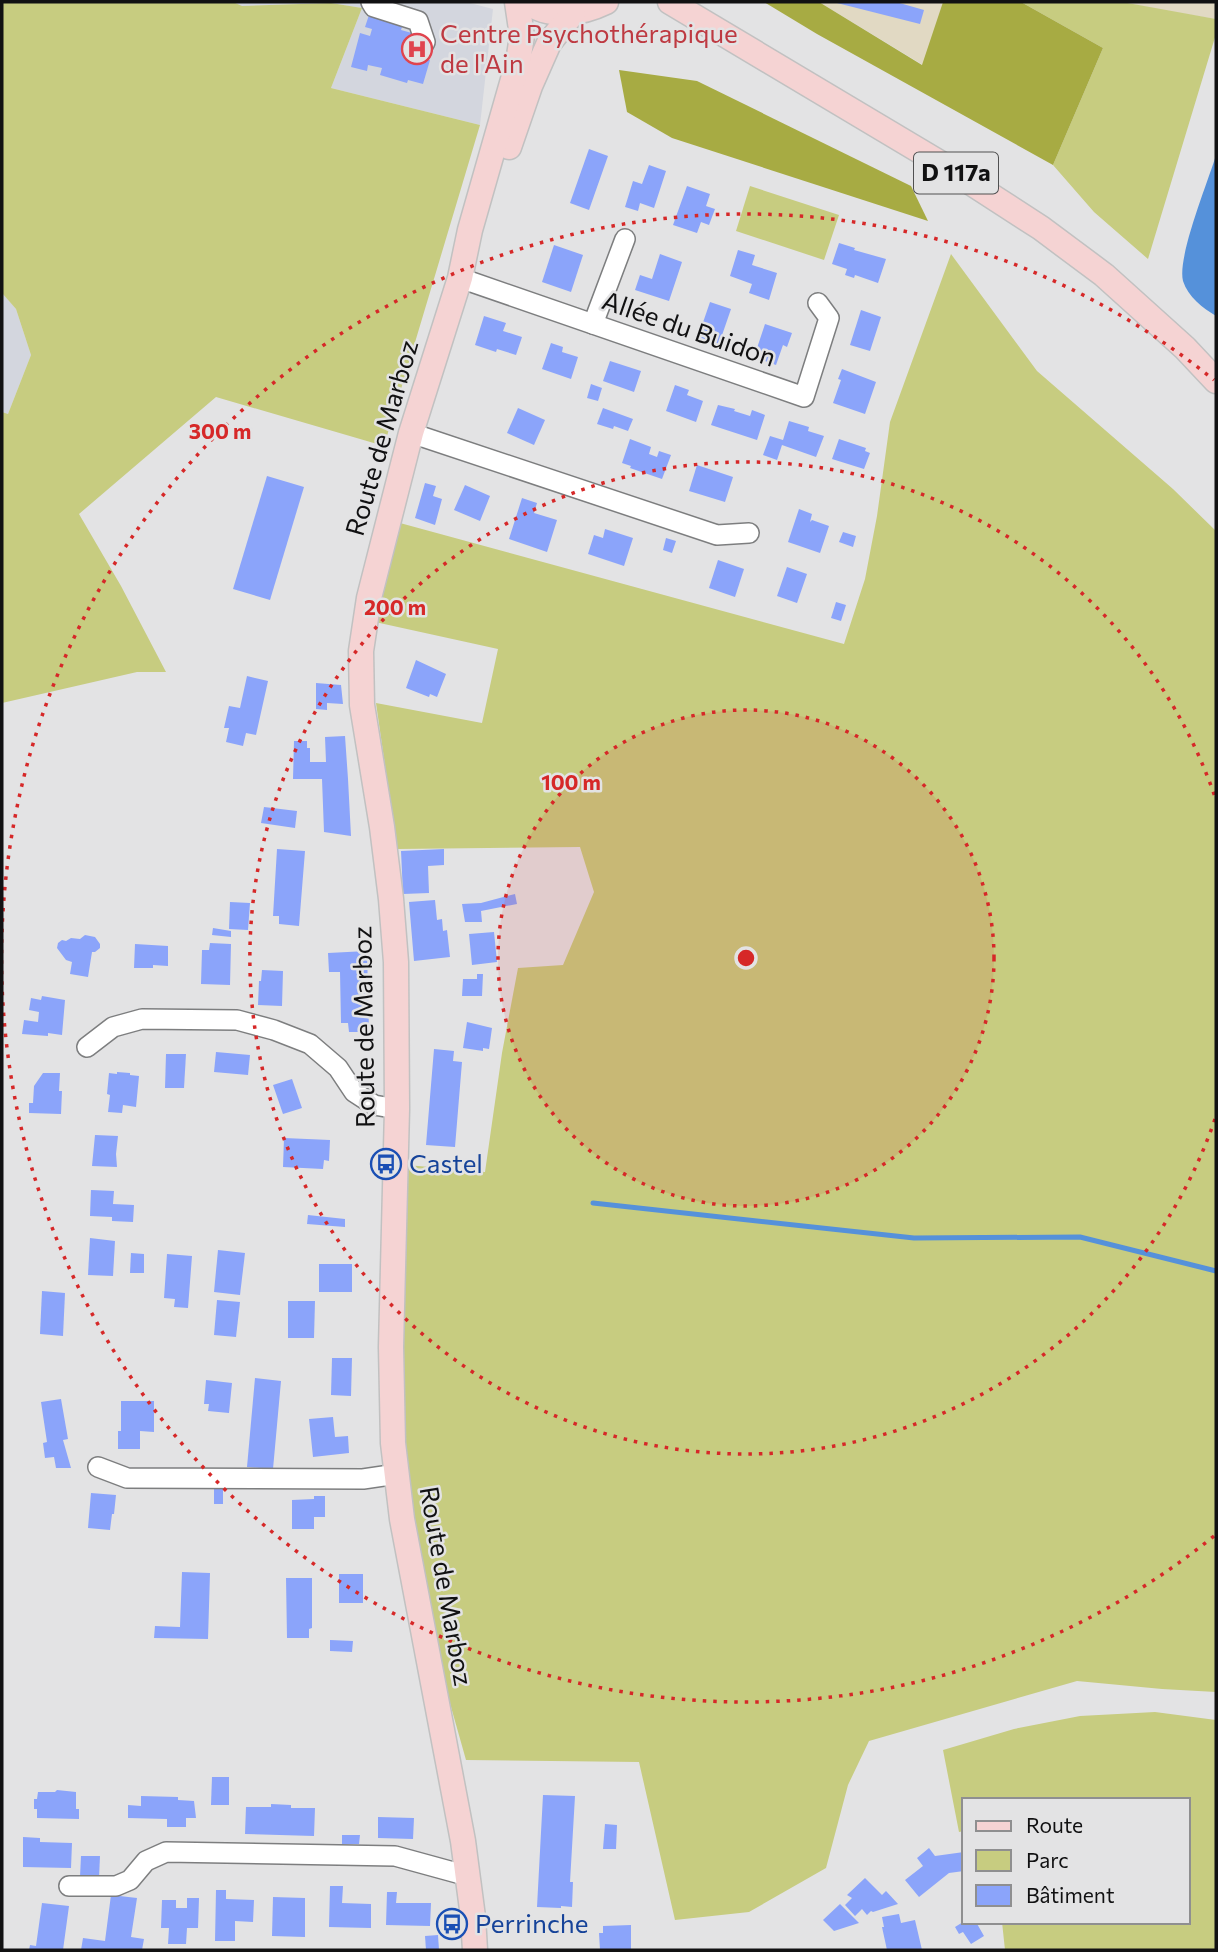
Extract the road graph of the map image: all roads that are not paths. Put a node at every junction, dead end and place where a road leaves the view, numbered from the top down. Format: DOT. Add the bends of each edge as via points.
graph roads {
  1 [pos="371,2"];
  2 [pos="517,2"];
  3 [pos="527,2"];
  4 [pos="606,2"];
  5 [pos="670,2"];
  6 [pos="573,13"];
  7 [pos="419,52"];
  8 [pos="625,239"];
  9 [pos="460,278"];
  10 [pos="818,303"];
  11 [pos="593,324"];
  12 [pos="1216,381"];
  13 [pos="411,433"];
  14 [pos="748,533"];
  15 [pos="88,1047"];
  16 [pos="397,1109"];
  17 [pos="98,1467"];
  18 [pos="397,1474"];
  19 [pos="468,1876"];
  20 [pos="69,1886"];
  21 [pos="475,1950"];
  1 -- 7 [label="street" via="374,8 418,21 425,42"];
  2 -- 9 [label="main road, Route de Marboz" via="522,36 518,62"];
  3 -- 6 [label="main road" via="552,12"];
  4 -- 6 [label="main road"];
  5 -- 12 [label="main road, D 117a" via="1041,228 1104,275"];
  6 -- 9 [label="main road, Route de Marboz" via="549,43 530,86 483,227"];
  8 -- 11 [label="street"];
  9 -- 11 [label="street, Allée du Buidon"];
  9 -- 13 [label="main road, Route de Marboz"];
  10 -- 11 [label="street, Allée du Buidon" via="830,318 804,397"];
  13 -- 14 [label="street" via="717,535"];
  13 -- 16 [label="main road, Route de Marboz" via="369,598 361,651 362,705 382,827 396,962"];
  15 -- 16 [label="street" via="113,1027 142,1019 237,1020 310,1044 338,1068 354,1092 374,1105"];
  16 -- 18 [label="main road, Route de Marboz" via="391,1412"];
  17 -- 18 [label="street" via="127,1478 363,1479"];
  18 -- 19 [label="main road, Route de Marboz"];
  19 -- 20 [label="street" via="395,1856 166,1852 146,1861 130,1880 116,1886"];
  19 -- 21 [label="main road, Route de Marboz"];
}
